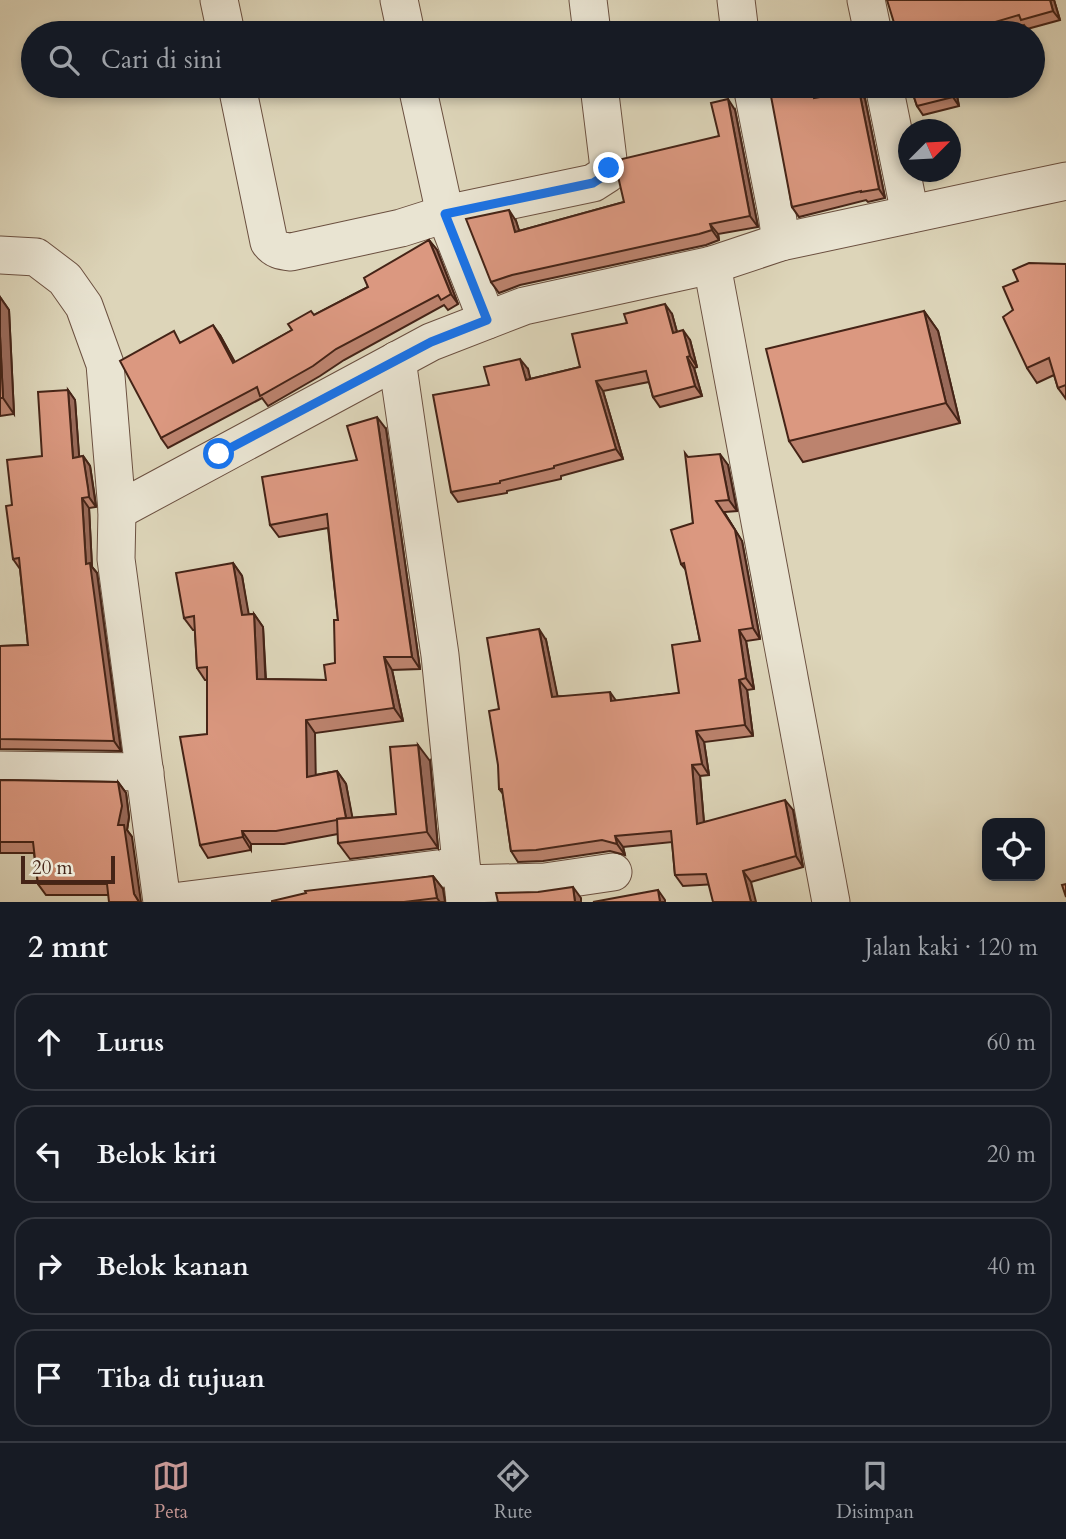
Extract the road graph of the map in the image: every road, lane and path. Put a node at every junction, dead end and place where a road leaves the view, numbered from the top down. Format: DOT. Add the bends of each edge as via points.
graph roads {
  1 [pos="219,0"];
  2 [pos="399,0"];
  3 [pos="588,0"];
  4 [pos="736,0"];
  5 [pos="866,0"];
  6 [pos="223,21"];
  7 [pos="403,21"];
  8 [pos="591,21"];
  9 [pos="739,21"];
  10 [pos="870,21"];
  11 [pos="239,98"];
  12 [pos="420,98"];
  13 [pos="600,98"];
  14 [pos="754,98"];
  15 [pos="886,98"];
  16 [pos="1066,181"];
  17 [pos="445,214"];
  18 [pos="910,214"];
  19 [pos="780,242"];
  20 [pos="0,255"];
  21 [pos="712,265"];
  22 [pos="487,320"];
  23 [pos="397,360"];
  24 [pos="117,511"];
  25 [pos="0,770"];
  26 [pos="145,772"];
  27 [pos="613,872"];
  28 [pos="463,884"];
  29 [pos="162,902"];
  30 [pos="172,902"];
  31 [pos="831,902"];
  1 -- 6 [label="street"];
  2 -- 7 [label="street"];
  3 -- 8 [label="street"];
  4 -- 9 [label="street"];
  5 -- 10 [label="street"];
  11 -- 17 [label="street" via="269,242 280,251 304,251"];
  12 -- 17 [label="street"];
  13 -- 17 [label="street" via="607,174 593,183"];
  14 -- 19 [label="street"];
  15 -- 18 [label="street"];
  16 -- 18 [label="street"];
  17 -- 22 [label="street"];
  18 -- 19 [label="street"];
  19 -- 21 [label="street"];
  20 -- 24 [label="street" via="36,257 65,279 84,306 106,364"];
  21 -- 22 [label="street" via="524,306"];
  21 -- 31 [label="street"];
  22 -- 23 [label="street" via="444,335"];
  23 -- 24 [label="street"];
  23 -- 28 [label="street" via="440,656"];
  24 -- 26 [label="street" via="116,559"];
  25 -- 26 [label="street"];
  26 -- 29 [label="street"];
  27 -- 28 [label="street" via="545,882"];
  28 -- 30 [label="street"];
}
